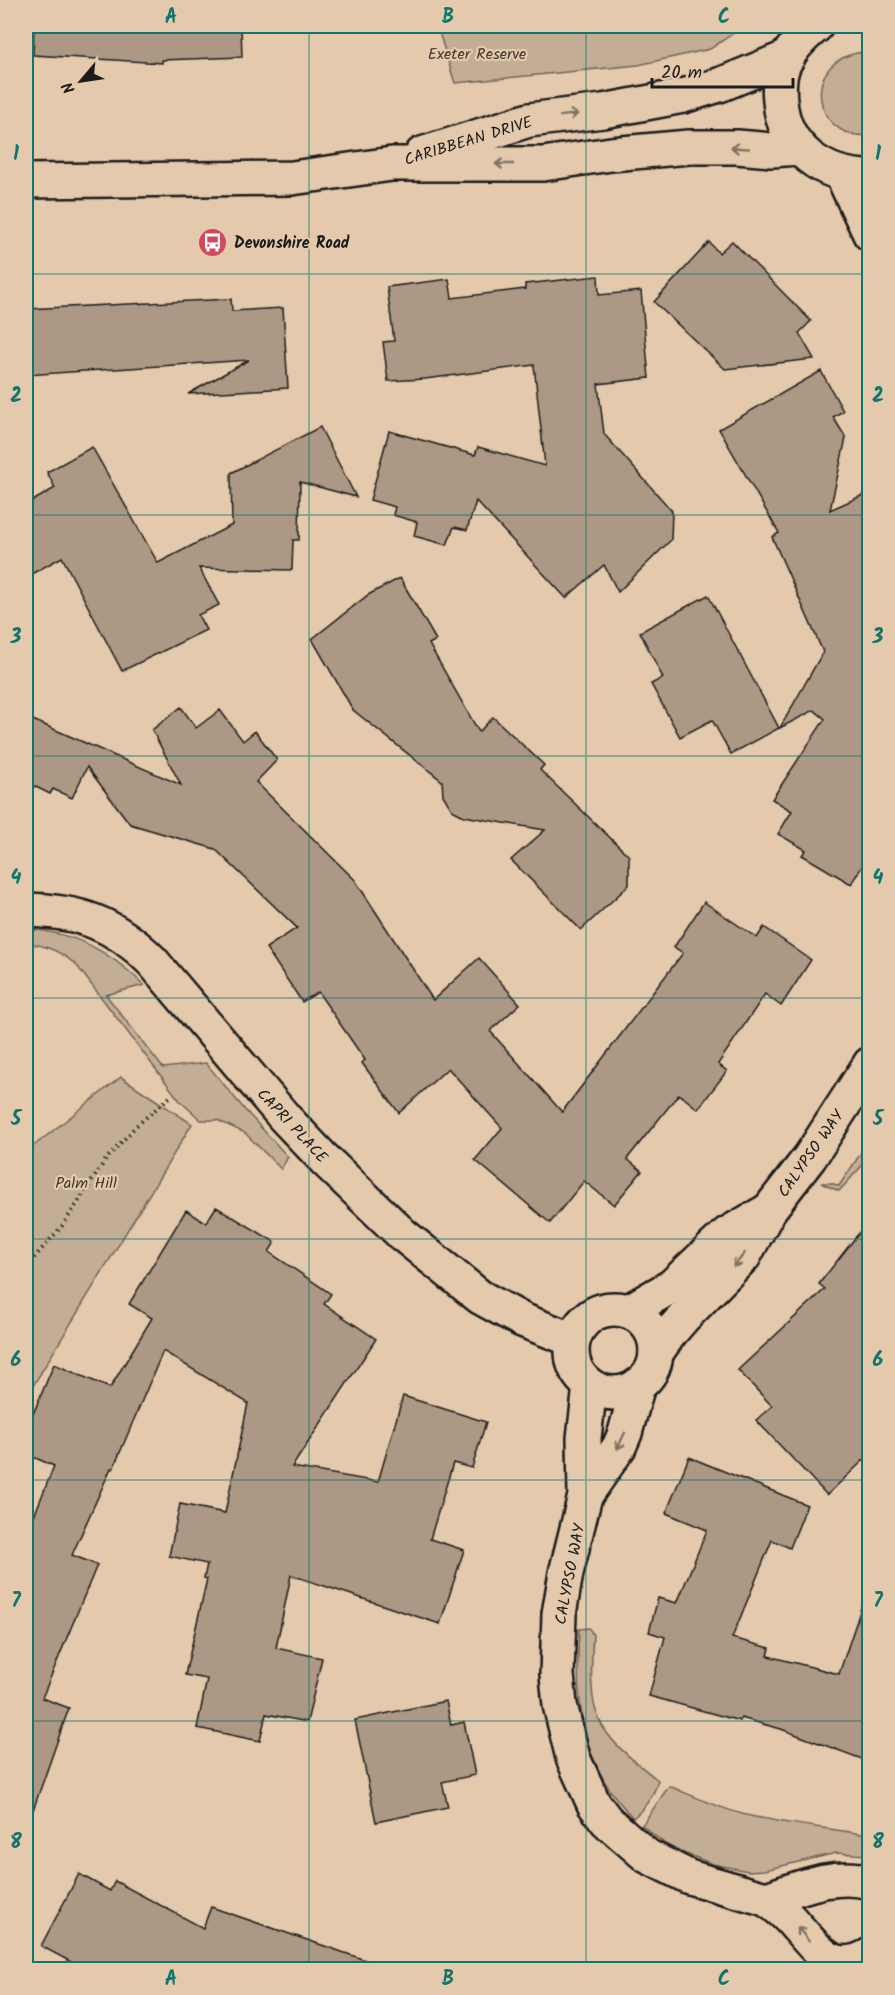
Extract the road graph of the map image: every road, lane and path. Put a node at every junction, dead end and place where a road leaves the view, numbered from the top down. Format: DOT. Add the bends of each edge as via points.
graph roads {
  1 [pos="816,26"];
  2 [pos="788,57"];
  3 [pos="798,148"];
  4 [pos="392,164"];
  5 [pos="856,176"];
  6 [pos="26,181"];
  7 [pos="870,234"];
  8 [pos="26,910"];
  9 [pos="870,1064"];
  10 [pos="170,1097"];
  11 [pos="769,1210"];
  12 [pos="26,1267"];
  13 [pos="629,1311"];
  14 [pos="573,1340"];
  15 [pos="656,1353"];
  16 [pos="638,1385"];
  17 [pos="590,1386"];
  18 [pos="585,1496"];
  19 [pos="870,1882"];
  20 [pos="766,1899"];
  21 [pos="870,1955"];
  1 -- 2 [label="street"];
  2 -- 3 [label="street" via="780,83 781,111"];
  4 -- 2 [label="street, CARIBBEAN DRIVE, one-way" via="529,120 683,96"];
  3 -- 4 [label="street, CARIBBEAN DRIVE, one-way" via="689,147 543,164"];
  3 -- 5 [label="street" via="819,165"];
  4 -- 6 [label="street, CARIBBEAN DRIVE" via="292,178"];
  5 -- 7 [label="street"];
  8 -- 14 [label="street, CAPRI PLACE" via="80,916 99,922 134,943 285,1118 402,1234 480,1297 522,1320"];
  9 -- 11 [label="street, CALYPSO WAY" via="810,1157"];
  10 -- 12 [label="path" via="107,1158 63,1225"];
  11 -- 13 [label="street, CALYPSO WAY" via="727,1234 672,1286"];
  11 -- 15 [label="street, CALYPSO WAY, one-way" via="744,1256 683,1317"];
  13 -- 14 [label="street" via="601,1310 579,1327"];
  13 -- 15 [label="street" via="650,1329"];
  14 -- 17 [label="street" via="575,1365"];
  15 -- 16 [label="street" via="654,1366"];
  16 -- 17 [label="street" via="615,1393"];
  16 -- 18 [label="street, CALYPSO WAY, one-way" via="619,1447"];
  17 -- 18 [label="street, CALYPSO WAY" via="584,1438"];
  18 -- 20 [label="street, CALYPSO WAY" via="559,1614 557,1675 566,1733 583,1782 607,1821 647,1856 689,1877"];
  19 -- 20 [label="street" via="838,1878"];
  21 -- 20 [label="street, CALYPSO WAY, one-way" via="850,1964 835,1962 822,1955 788,1916"];
}
